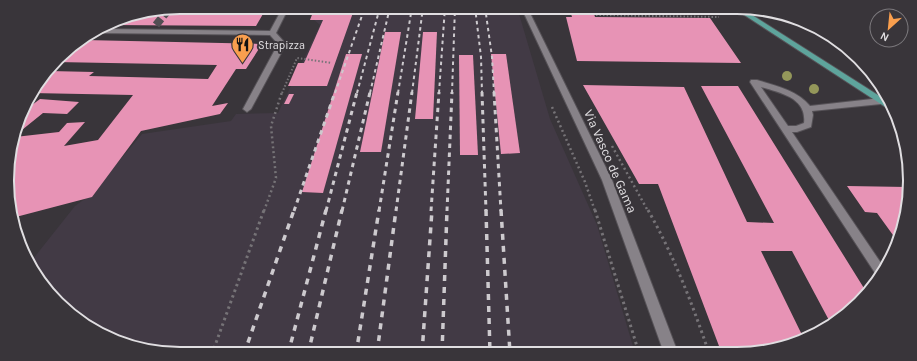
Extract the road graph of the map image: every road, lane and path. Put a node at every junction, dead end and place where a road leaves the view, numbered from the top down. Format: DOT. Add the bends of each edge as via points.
graph roads {
  1 [pos="282,14"];
  2 [pos="527,14"];
  3 [pos="746,14"];
  4 [pos="596,15"];
  5 [pos="614,16"];
  6 [pos="719,17"];
  7 [pos="156,25"];
  8 [pos="107,31"];
  9 [pos="150,32"];
  10 [pos="272,33"];
  11 [pos="332,63"];
  12 [pos="881,101"];
  13 [pos="884,103"];
  14 [pos="247,109"];
  15 [pos="808,109"];
  16 [pos="553,112"];
  17 [pos="785,129"];
  18 [pos="608,140"];
  19 [pos="878,269"];
  20 [pos="215,347"];
  21 [pos="637,347"];
  22 [pos="669,347"];
  23 [pos="707,347"];
  1 -- 10 [label="street"];
  2 -- 22 [label="street, Via Vasco de Gama" via="607,180"];
  3 -- 12 [label="main road"];
  4 -- 5 [label="path"];
  5 -- 6 [label="path"];
  7 -- 9 [label="street"];
  8 -- 9 [label="street"];
  9 -- 10 [label="street"];
  10 -- 14 [label="street" via="282,44"];
  11 -- 20 [label="path" via="297,58 284,87 271,126 276,178"];
  12 -- 13 [label="main road"];
  12 -- 15 [label="street"];
  15 -- 17 [label="street" via="808,125 797,129"];
  15 -- 17 [label="street" via="799,99 754,82"];
  16 -- 21 [label="path" via="585,182"];
  17 -- 19 [label="street"];
  18 -- 23 [label="path" via="666,244 693,305"];
}
